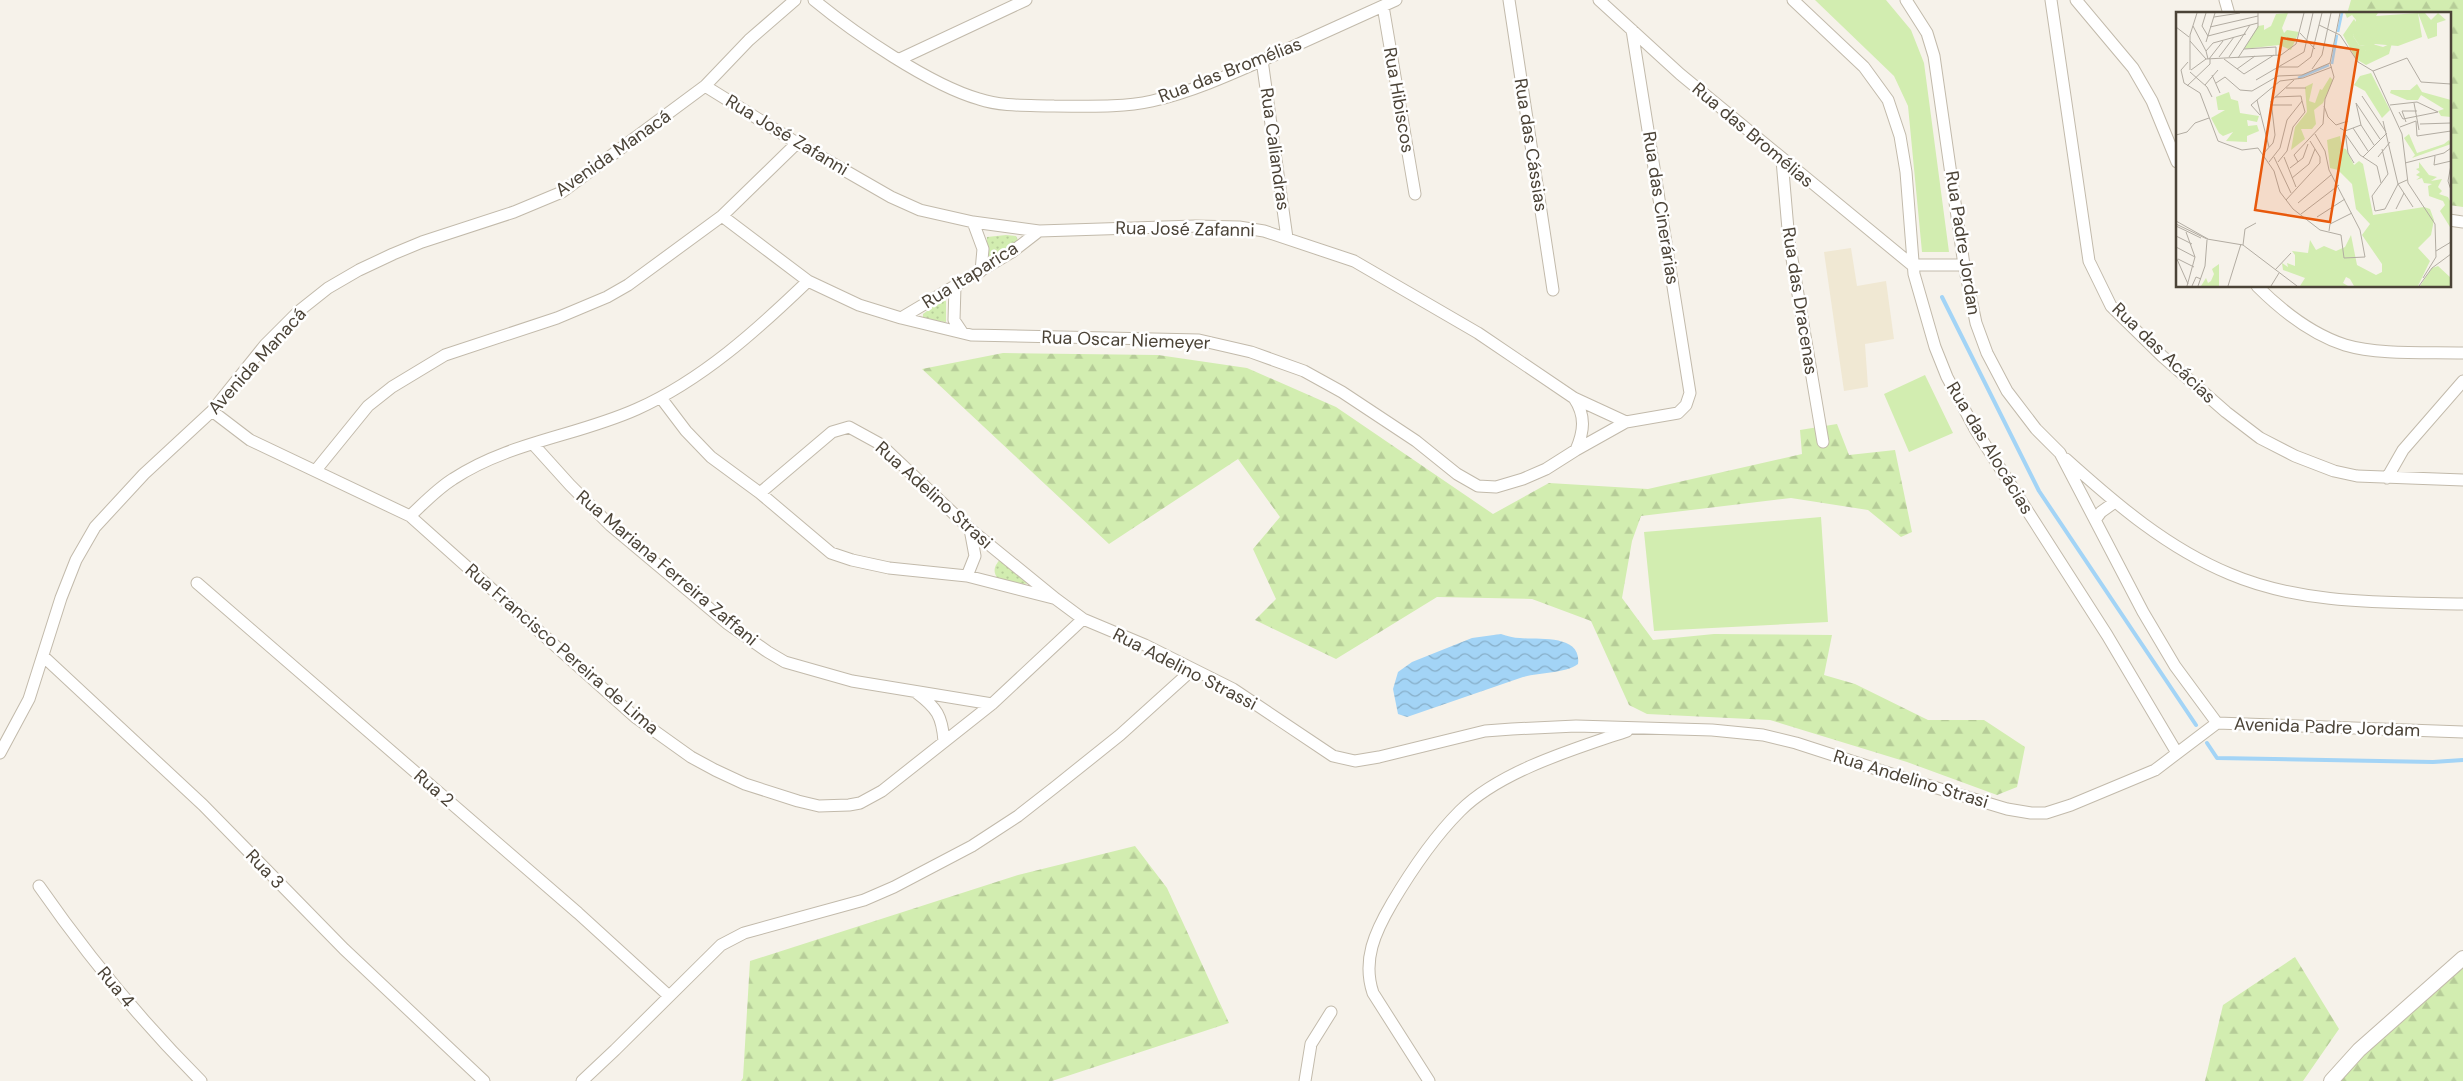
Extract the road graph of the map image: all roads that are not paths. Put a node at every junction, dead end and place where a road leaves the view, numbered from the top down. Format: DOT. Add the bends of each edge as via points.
graph roads {
  1 [pos="795,0"];
  2 [pos="814,0"];
  3 [pos="1026,0"];
  4 [pos="1396,0"];
  5 [pos="1509,0"];
  6 [pos="1599,0"];
  7 [pos="1793,0"];
  8 [pos="1906,0"];
  9 [pos="2051,0"];
  10 [pos="2076,0"];
  11 [pos="1383,6"];
  12 [pos="1632,30"];
  13 [pos="900,59"];
  14 [pos="1262,60"];
  15 [pos="705,86"];
  16 [pos="797,143"];
  17 [pos="1782,160"];
  18 [pos="2176,160"];
  19 [pos="1415,194"];
  20 [pos="722,216"];
  21 [pos="2450,220"];
  22 [pos="973,222"];
  23 [pos="2463,222"];
  24 [pos="1039,231"];
  25 [pos="1287,238"];
  26 [pos="1912,265"];
  27 [pos="1964,265"];
  28 [pos="981,271"];
  29 [pos="808,281"];
  30 [pos="955,286"];
  31 [pos="2259,288"];
  32 [pos="1553,290"];
  33 [pos="901,318"];
  34 [pos="962,332"];
  35 [pos="2463,353"];
  36 [pos="2463,381"];
  37 [pos="661,398"];
  38 [pos="1574,398"];
  39 [pos="212,411"];
  40 [pos="1626,422"];
  41 [pos="1822,442"];
  42 [pos="533,444"];
  43 [pos="1576,450"];
  44 [pos="2060,453"];
  45 [pos="316,470"];
  46 [pos="2388,478"];
  47 [pos="2463,480"];
  48 [pos="760,493"];
  49 [pos="2115,502"];
  50 [pos="410,516"];
  51 [pos="2095,520"];
  52 [pos="970,529"];
  53 [pos="967,576"];
  54 [pos="197,583"];
  55 [pos="1056,599"];
  56 [pos="2463,604"];
  57 [pos="1083,618"];
  58 [pos="44,657"];
  59 [pos="1192,670"];
  60 [pos="916,692"];
  61 [pos="992,704"];
  62 [pos="2217,723"];
  63 [pos="1633,729"];
  64 [pos="2463,732"];
  65 [pos="944,741"];
  66 [pos="2176,752"];
  67 [pos="0,753"];
  68 [pos="39,886"];
  69 [pos="2463,958"];
  70 [pos="669,996"];
  71 [pos="1331,1012"];
  72 [pos="201,1081"];
  73 [pos="484,1081"];
  74 [pos="582,1081"];
  75 [pos="1305,1081"];
  76 [pos="1429,1081"];
  77 [pos="2331,1081"];
  1 -- 15 [label="street, Avenida Manacá" via="749,40"];
  2 -- 13 [label="street, Rua das Bromélias"];
  3 -- 13 [label="street"];
  4 -- 11 [label="street, Rua das Bromélias"];
  5 -- 32 [label="street, Rua das Cássias"];
  6 -- 12 [label="street, Rua das Bromélias"];
  7 -- 26 [label="street, Rua das Alocácias" via="1864,67 1878,84 1894,115 1911,211"];
  8 -- 27 [label="street, Rua Padre Jordan" via="1926,33 1934,56"];
  9 -- 46 [label="street, Rua das Acácias" via="2089,261 2111,306 2162,356 2260,438 2334,471"];
  10 -- 18 [label="street" via="2133,68 2152,100"];
  11 -- 14 [label="street, Rua das Bromélias"];
  11 -- 19 [label="street, Rua Hibiscos"];
  12 -- 17 [label="street, Rua das Bromélias"];
  12 -- 40 [label="street, Rua das Cinerárias" via="1690,386 1689,399 1678,414"];
  13 -- 14 [label="street, Rua das Bromélias" via="976,99 993,103 1062,106 1150,102 1191,90"];
  14 -- 25 [label="street, Rua Caliandras"];
  15 -- 16 [label="street, Rua José Zafanni"];
  15 -- 39 [label="street, Avenida Manacá" via="562,192 514,212 422,242 359,270 328,288 299,311 265,346"];
  16 -- 20 [label="street"];
  16 -- 22 [label="street, Rua José Zafanni" via="920,210"];
  17 -- 26 [label="street, Rua das Bromélias"];
  17 -- 41 [label="street, Rua das Dracenas" via="1789,241"];
  20 -- 29 [label="street, Rua Oscar Niemeyer"];
  20 -- 45 [label="street" via="637,279 607,297 557,318 464,348 420,368 368,406"];
  21 -- 23 [label="street"];
  22 -- 24 [label="street, Rua José Zafanni"];
  22 -- 28 [label="street" via="983,249"];
  24 -- 25 [label="street, Rua José Zafanni" via="1239,227"];
  24 -- 28 [label="street, Rua Itaparica"];
  25 -- 38 [label="street, Rua José Zafanni" via="1354,261 1478,333"];
  26 -- 27 [label="street"];
  26 -- 66 [label="street, Rua das Alocácias" via="1935,347 1962,406 2107,635"];
  27 -- 44 [label="street, Rua Padre Jordan" via="1976,323 1995,370 2036,429"];
  28 -- 30 [label="street, Rua Itaparica"];
  29 -- 33 [label="street, Rua Oscar Niemeyer" via="859,305"];
  29 -- 37 [label="street" via="758,330"];
  30 -- 33 [label="street, Rua Itaparica"];
  30 -- 34 [label="street" via="954,320"];
  31 -- 35 [label="street" via="2319,335 2347,346 2388,351"];
  33 -- 34 [label="street, Rua Oscar Niemeyer"];
  34 -- 43 [label="street, Rua Oscar Niemeyer" via="997,336 1199,340 1251,352 1304,371 1342,392 1478,486 1496,487 1524,479"];
  36 -- 46 [label="street" via="2404,450"];
  37 -- 42 [label="street"];
  37 -- 48 [label="street" via="711,457"];
  38 -- 40 [label="street, Rua José Zafanni"];
  38 -- 43 [label="street" via="1581,412 1583,427"];
  39 -- 45 [label="street, Rua Francisco Pereira de Lima" via="250,440"];
  39 -- 58 [label="street, Avenida Manacá" via="144,474 95,527 64,590"];
  40 -- 43 [label="street, Rua Oscar Niemeyer"];
  42 -- 50 [label="street" via="509,451 454,478"];
  42 -- 60 [label="street, Rua Mariana Ferreira Zaffani" via="610,525 761,648 785,662 812,670"];
  44 -- 49 [label="street"];
  44 -- 51 [label="street, Rua Padre Jordan"];
  45 -- 50 [label="street, Rua Francisco Pereira de Lima"];
  46 -- 47 [label="street, Rua das Acácias"];
  48 -- 52 [label="street, Rua Adelino Strasi" via="832,432 849,427 880,444"];
  48 -- 53 [label="street" via="831,553 889,568"];
  49 -- 51 [label="street"];
  49 -- 56 [label="street" via="2148,528 2202,561 2260,584 2324,598"];
  50 -- 65 [label="street, Rua Francisco Pereira de Lima" via="635,717 691,757 745,784 819,806 860,803 882,791"];
  51 -- 62 [label="street, Avenida Padre Jordam" via="2175,666"];
  52 -- 53 [label="street" via="975,556"];
  52 -- 55 [label="street, Rua Adelino Strasi"];
  53 -- 55 [label="street"];
  54 -- 70 [label="street, Rua 2" via="578,913"];
  55 -- 57 [label="street, Rua Adelino Strassi"];
  57 -- 59 [label="street, Rua Adelino Strassi"];
  57 -- 61 [label="street, Rua Francisco Pereira de Lima"];
  58 -- 67 [label="street, Avenida Manacá" via="20,718"];
  58 -- 73 [label="street, Rua 3" via="203,805 344,949"];
  59 -- 63 [label="street, Rua Adelino Strassi" via="1233,689 1333,756 1346,760 1379,757 1485,732 1576,726"];
  59 -- 70 [label="street" via="1120,735 997,831 864,900 731,939"];
  60 -- 61 [label="street, Rua Mariana Ferreira Zaffani"];
  60 -- 65 [label="street" via="938,712"];
  61 -- 65 [label="street, Rua Francisco Pereira de Lima"];
  62 -- 64 [label="street, Avenida Padre Jordam"];
  62 -- 66 [label="street, Rua Andelino Strasi"];
  63 -- 66 [label="street, Rua Andelino Strasi" via="1712,730 1763,735 1998,806 2031,813 2071,805 2130,781 2156,770"];
  63 -- 76 [label="street" via="1526,769 1460,810 1425,852 1391,905 1373,940 1367,973 1373,992"];
  68 -- 72 [label="street, Rua 4" via="112,983"];
  69 -- 77 [label="street" via="2359,1050"];
  70 -- 74 [label="street"];
  71 -- 75 [label="street" via="1311,1044"];
}
